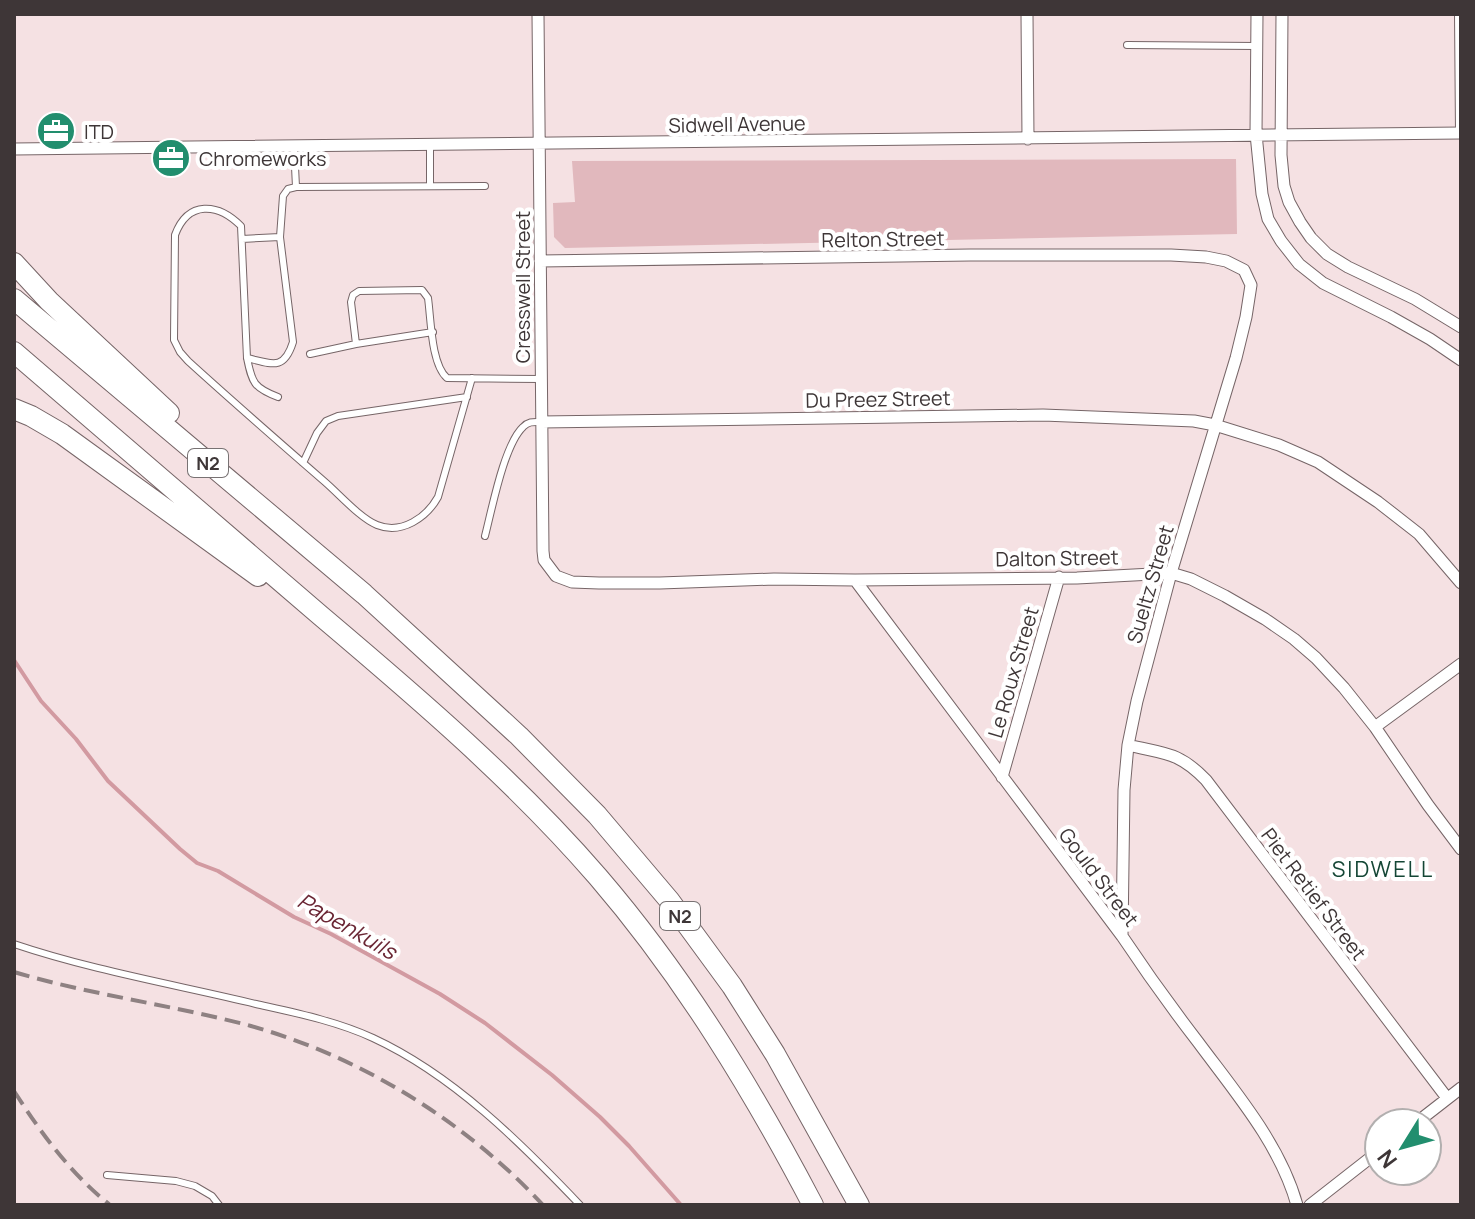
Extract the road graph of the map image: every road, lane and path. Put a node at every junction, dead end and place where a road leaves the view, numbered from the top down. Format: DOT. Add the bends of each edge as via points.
graph roads {
  1 [pos="538,14"];
  2 [pos="1027,14"];
  3 [pos="1257,14"];
  4 [pos="1282,14"];
  5 [pos="1458,14"];
  6 [pos="1127,45"];
  7 [pos="1257,46"];
  8 [pos="1460,133"];
  9 [pos="1256,134"];
  10 [pos="1282,134"];
  11 [pos="1028,139"];
  12 [pos="539,144"];
  13 [pos="430,145"];
  14 [pos="294,146"];
  15 [pos="14,149"];
  16 [pos="430,186"];
  17 [pos="485,186"];
  18 [pos="296,187"];
  19 [pos="280,237"];
  20 [pos="242,239"];
  21 [pos="540,261"];
  22 [pos="1226,261"];
  23 [pos="14,263"];
  24 [pos="14,299"];
  25 [pos="1461,327"];
  26 [pos="433,332"];
  27 [pos="356,344"];
  28 [pos="14,352"];
  29 [pos="310,354"];
  30 [pos="247,358"];
  31 [pos="1461,360"];
  32 [pos="472,378"];
  33 [pos="541,379"];
  34 [pos="278,397"];
  35 [pos="467,397"];
  36 [pos="14,409"];
  37 [pos="541,422"];
  38 [pos="1215,425"];
  39 [pos="303,463"];
  40 [pos="485,536"];
  41 [pos="544,560"];
  42 [pos="1171,573"];
  43 [pos="1059,577"];
  44 [pos="855,580"];
  45 [pos="1461,583"];
  46 [pos="364,594"];
  47 [pos="369,656"];
  48 [pos="1461,664"];
  49 [pos="1375,727"];
  50 [pos="1128,745"];
  51 [pos="1002,777"];
  52 [pos="1461,849"];
  53 [pos="1122,936"];
  54 [pos="14,944"];
  55 [pos="1461,1088"];
  56 [pos="1447,1098"];
  57 [pos="1436,1107"];
  58 [pos="1363,1164"];
  59 [pos="107,1175"];
  60 [pos="219,1205"];
  61 [pos="580,1205"];
  62 [pos="813,1205"];
  63 [pos="859,1205"];
  64 [pos="1297,1205"];
  65 [pos="1310,1205"];
  1 -- 12 [label="street, Cresswell Street"];
  2 -- 11 [label="street"];
  3 -- 7 [label="street"];
  4 -- 10 [label="street"];
  5 -- 8 [label="lane"];
  6 -- 7 [label="lane"];
  7 -- 9 [label="street"];
  8 -- 10 [label="street, Sidwell Avenue"];
  9 -- 10 [label="street, Sidwell Avenue"];
  9 -- 11 [label="street, Sidwell Avenue"];
  9 -- 31 [label="street" via="1268,219 1299,264 1323,283"];
  10 -- 25 [label="street" via="1284,186 1311,238 1348,267"];
  11 -- 12 [label="street, Sidwell Avenue"];
  12 -- 13 [label="street, Sidwell Avenue"];
  12 -- 21 [label="street, Cresswell Street"];
  13 -- 14 [label="street, Sidwell Avenue"];
  13 -- 16 [label="lane"];
  14 -- 15 [label="street, Sidwell Avenue"];
  14 -- 18 [label="lane"];
  16 -- 17 [label="lane"];
  16 -- 18 [label="lane"];
  18 -- 19 [label="lane" via="283,196"];
  19 -- 20 [label="lane"];
  19 -- 30 [label="lane" via="293,342 281,362"];
  20 -- 30 [label="lane"];
  20 -- 39 [label="lane" via="241,226 219,209 207,208 180,222 175,235 174,340 188,361"];
  21 -- 22 [label="street, Relton Street" via="1045,255 1171,255"];
  21 -- 33 [label="street, Cresswell Street"];
  22 -- 38 [label="street, Sueltz Street" via="1249,277 1251,297"];
  23 -- 46 [label="highway"];
  24 -- 46 [label="highway, N2"];
  26 -- 27 [label="lane"];
  26 -- 27 [label="lane" via="422,290 359,291 351,302"];
  26 -- 32 [label="lane" via="441,373"];
  27 -- 29 [label="lane"];
  28 -- 47 [label="highway, N2"];
  30 -- 34 [label="lane" via="255,385"];
  32 -- 33 [label="lane"];
  32 -- 35 [label="lane"];
  33 -- 37 [label="street, Cresswell Street"];
  35 -- 39 [label="lane" via="338,416 317,433"];
  35 -- 39 [label="lane" via="438,497 408,525 377,525"];
  36 -- 47 [label="highway" via="62,434"];
  37 -- 38 [label="street, Du Preez Street" via="1043,415"];
  37 -- 40 [label="lane" via="521,428 511,447"];
  37 -- 41 [label="street, Cresswell Street"];
  38 -- 42 [label="street, Sueltz Street"];
  38 -- 45 [label="street, Du Preez Street" via="1279,445 1341,476 1419,534"];
  41 -- 44 [label="street, Dalton Street" via="556,576 572,582"];
  42 -- 43 [label="street, Dalton Street"];
  42 -- 49 [label="street, Dalton Street" via="1225,596 1294,639"];
  42 -- 50 [label="street, Sueltz Street"];
  43 -- 44 [label="street, Dalton Street"];
  43 -- 51 [label="street, Le Roux Street"];
  44 -- 51 [label="street, Gould Street"];
  46 -- 63 [label="highway, N2" via="559,776 669,900 775,1054"];
  47 -- 62 [label="highway, N2" via="486,761 599,878 723,1045"];
  48 -- 49 [label="street"];
  49 -- 52 [label="street, Dalton Street"];
  50 -- 53 [label="street, Sueltz Street"];
  50 -- 56 [label="street, Piet Retief Street" via="1183,759 1206,780"];
  51 -- 53 [label="street, Gould Street"];
  53 -- 64 [label="street, Gould Street" via="1267,1140"];
  54 -- 61 [label="lane" via="321,1019 371,1037 442,1078"];
  55 -- 56 [label="street"];
  56 -- 57 [label="street"];
  58 -- 65 [label="street"];
  59 -- 60 [label="lane" via="195,1186"];
}
